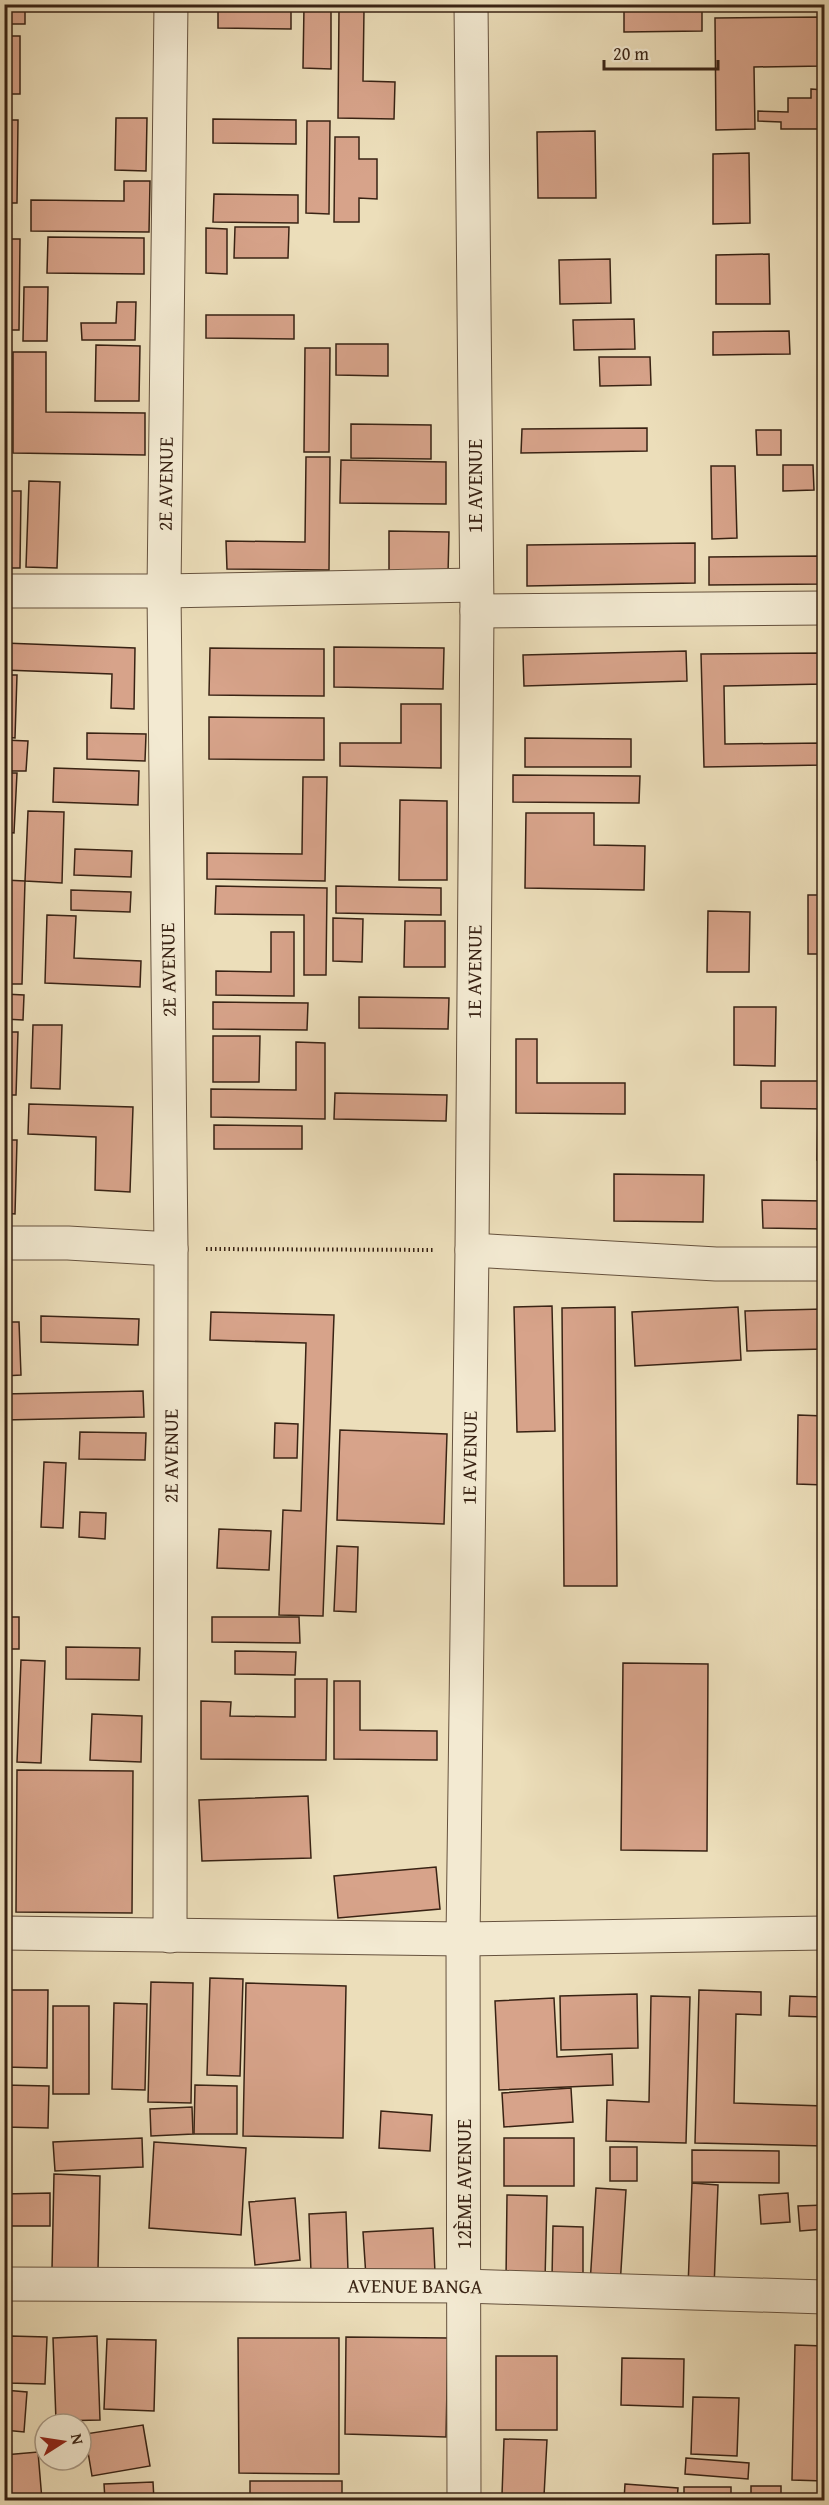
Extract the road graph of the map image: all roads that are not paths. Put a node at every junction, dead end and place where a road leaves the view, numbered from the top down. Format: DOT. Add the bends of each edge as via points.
graph roads {
  1 [pos="171,4"];
  2 [pos="471,4"];
  3 [pos="4,591"];
  4 [pos="164,591"];
  5 [pos="476,598"];
  6 [pos="825,608"];
  7 [pos="4,1243"];
  8 [pos="171,1249"];
  9 [pos="472,1251"];
  10 [pos="825,1264"];
  11 [pos="4,1933"];
  12 [pos="825,1933"];
  13 [pos="170,1936"];
  14 [pos="463,1938"];
  15 [pos="4,2284"];
  16 [pos="464,2286"];
  17 [pos="825,2297"];
  18 [pos="464,2500"];
  1 -- 4 [label="street, 2E AVENUE"];
  2 -- 5 [label="street, 1E AVENUE"];
  3 -- 4 [label="street"];
  4 -- 5 [label="street"];
  4 -- 8 [label="street, 2E AVENUE"];
  5 -- 6 [label="street"];
  5 -- 9 [label="street, 1E AVENUE"];
  7 -- 8 [label="street"];
  8 -- 13 [label="street, 2E AVENUE"];
  9 -- 10 [label="street" via="716,1264"];
  9 -- 14 [label="street, 1E AVENUE"];
  11 -- 13 [label="street"];
  12 -- 14 [label="street"];
  13 -- 14 [label="street"];
  14 -- 16 [label="street, 12ÈME AVENUE"];
  15 -- 16 [label="street, AVENUE BANGA"];
  16 -- 17 [label="street, AVENUE BANGA"];
  16 -- 18 [label="street, 12ÈME AVENUE"];
}
